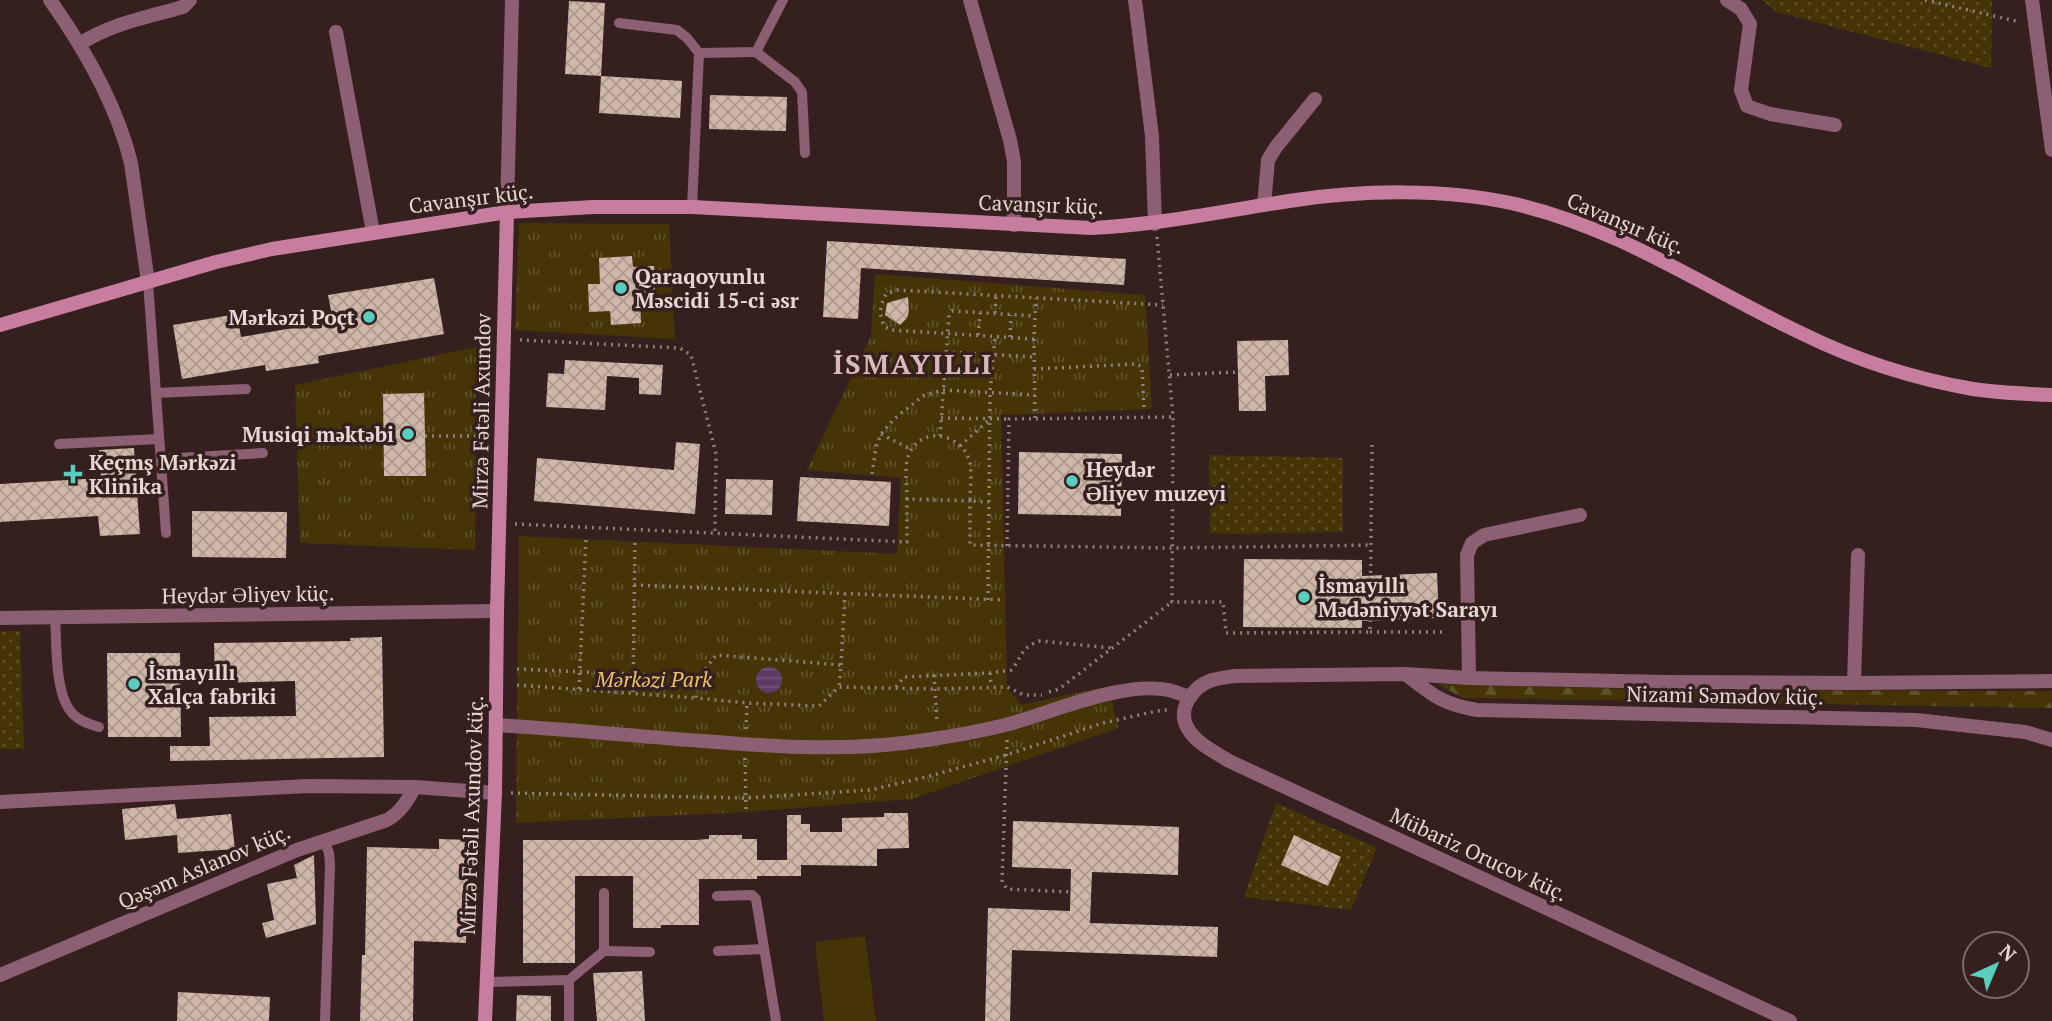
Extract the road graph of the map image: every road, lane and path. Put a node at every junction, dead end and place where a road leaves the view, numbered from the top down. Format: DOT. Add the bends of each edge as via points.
graph roads {
  1 [pos="50,0"];
  2 [pos="190,0"];
  3 [pos="512,0"];
  4 [pos="783,0"];
  5 [pos="970,0"];
  6 [pos="1135,0"];
  7 [pos="1727,0"];
  8 [pos="1925,0"];
  9 [pos="2032,0"];
  10 [pos="620,23"];
  11 [pos="2036,26"];
  12 [pos="336,32"];
  13 [pos="80,44"];
  14 [pos="756,52"];
  15 [pos="699,53"];
  16 [pos="1315,99"];
  17 [pos="1835,125"];
  18 [pos="2052,150"];
  19 [pos="805,153"];
  20 [pos="1264,205"];
  21 [pos="692,207"];
  22 [pos="507,212"];
  23 [pos="1156,224"];
  24 [pos="1014,225"];
  25 [pos="373,232"];
  26 [pos="148,282"];
  27 [pos="996,296"];
  28 [pos="1036,298"];
  29 [pos="1163,305"];
  30 [pos="980,313"];
  31 [pos="995,313"];
  32 [pos="1011,314"];
  33 [pos="1035,316"];
  34 [pos="0,325"];
  35 [pos="947,334"];
  36 [pos="978,336"];
  37 [pos="995,337"];
  38 [pos="1010,338"];
  39 [pos="503,339"];
  40 [pos="1034,339"];
  41 [pos="946,352"];
  42 [pos="993,356"];
  43 [pos="1034,357"];
  44 [pos="1034,369"];
  45 [pos="1238,372"];
  46 [pos="1170,375"];
  47 [pos="246,389"];
  48 [pos="943,390"];
  49 [pos="990,392"];
  50 [pos="156,393"];
  51 [pos="1035,395"];
  52 [pos="2052,395"];
  53 [pos="1144,409"];
  54 [pos="1173,417"];
  55 [pos="941,418"];
  56 [pos="990,419"];
  57 [pos="1009,419"];
  58 [pos="1035,419"];
  59 [pos="881,434"];
  60 [pos="425,436"];
  61 [pos="501,436"];
  62 [pos="940,436"];
  63 [pos="159,439"];
  64 [pos="59,444"];
  65 [pos="1372,445"];
  66 [pos="960,446"];
  67 [pos="911,449"];
  68 [pos="263,453"];
  69 [pos="161,459"];
  70 [pos="872,474"];
  71 [pos="907,499"];
  72 [pos="970,501"];
  73 [pos="989,502"];
  74 [pos="1580,515"];
  75 [pos="499,523"];
  76 [pos="166,533"];
  77 [pos="715,533"];
  78 [pos="586,538"];
  79 [pos="635,541"];
  80 [pos="989,545"];
  81 [pos="1371,545"];
  82 [pos="1007,546"];
  83 [pos="1172,548"];
  84 [pos="1858,555"];
  85 [pos="634,584"];
  86 [pos="845,593"];
  87 [pos="988,600"];
  88 [pos="1004,600"];
  89 [pos="1172,602"];
  90 [pos="497,611"];
  91 [pos="55,617"];
  92 [pos="0,618"];
  93 [pos="1370,632"];
  94 [pos="1447,632"];
  95 [pos="1114,648"];
  96 [pos="841,665"];
  97 [pos="517,668"];
  98 [pos="581,671"];
  99 [pos="989,673"];
  100 [pos="632,674"];
  101 [pos="1405,674"];
  102 [pos="934,675"];
  103 [pos="1469,677"];
  104 [pos="696,680"];
  105 [pos="2052,681"];
  106 [pos="1854,683"];
  107 [pos="517,685"];
  108 [pos="839,687"];
  109 [pos="896,687"];
  110 [pos="991,687"];
  111 [pos="935,689"];
  112 [pos="579,690"];
  113 [pos="633,693"];
  114 [pos="696,698"];
  115 [pos="1187,704"];
  116 [pos="1007,724"];
  117 [pos="496,725"];
  118 [pos="99,727"];
  119 [pos="938,738"];
  120 [pos="2052,740"];
  121 [pos="1006,755"];
  122 [pos="415,788"];
  123 [pos="495,793"];
  124 [pos="0,802"];
  125 [pos="324,840"];
  126 [pos="1071,892"];
  127 [pos="604,893"];
  128 [pos="717,896"];
  129 [pos="764,948"];
  130 [pos="604,951"];
  131 [pos="718,951"];
  132 [pos="650,952"];
  133 [pos="0,975"];
  134 [pos="569,980"];
  135 [pos="486,982"];
  136 [pos="325,1021"];
  137 [pos="485,1021"];
  138 [pos="569,1021"];
  139 [pos="776,1021"];
  140 [pos="1790,1021"];
  1 -- 13 [label="street"];
  2 -- 13 [label="street" via="183,7 117,26"];
  3 -- 22 [label="street"];
  4 -- 14 [label="lane"];
  5 -- 24 [label="street" via="1010,140"];
  6 -- 23 [label="street" via="1152,136"];
  7 -- 17 [label="street" via="1741,9 1750,24 1741,90 1747,106"];
  8 -- 11 [label="path"];
  9 -- 11 [label="street"];
  10 -- 15 [label="lane" via="677,30"];
  11 -- 18 [label="street"];
  12 -- 25 [label="street"];
  13 -- 26 [label="street" via="127,146"];
  14 -- 15 [label="lane"];
  14 -- 19 [label="lane" via="802,92"];
  15 -- 21 [label="lane"];
  16 -- 20 [label="street" via="1268,160"];
  20 -- 23 [label="main road, Cavanşır küç."];
  20 -- 52 [label="main road, Cavanşır küç." via="1399,192 1513,203 1609,234 1801,334 1880,365 1972,388"];
  21 -- 22 [label="main road, Cavanşır küç."];
  21 -- 24 [label="main road, Cavanşır küç."];
  22 -- 25 [label="main road, Cavanşır küç."];
  22 -- 39 [label="main road, Mirzə Fətəli Axundov"];
  23 -- 24 [label="main road, Cavanşır küç." via="1091,228"];
  23 -- 29 [label="path"];
  25 -- 26 [label="main road, Cavanşır küç." via="216,262"];
  26 -- 34 [label="main road, Cavanşır küç."];
  26 -- 50 [label="lane"];
  27 -- 28 [label="path"];
  27 -- 31 [label="path"];
  27 -- 35 [label="path" via="898,290 886,294 880,319 884,327"];
  28 -- 29 [label="path"];
  28 -- 33 [label="path"];
  29 -- 46 [label="path"];
  30 -- 31 [label="path"];
  30 -- 35 [label="path" via="952,311"];
  30 -- 36 [label="path"];
  31 -- 32 [label="path"];
  32 -- 33 [label="path"];
  32 -- 38 [label="path"];
  33 -- 40 [label="path"];
  35 -- 36 [label="path"];
  35 -- 41 [label="path"];
  36 -- 37 [label="path"];
  37 -- 38 [label="path"];
  37 -- 42 [label="path"];
  38 -- 40 [label="path"];
  39 -- 61 [label="main road, Mirzə Fətəli Axundov"];
  39 -- 77 [label="path" via="680,348 691,355 716,454"];
  40 -- 43 [label="path"];
  41 -- 42 [label="path"];
  41 -- 48 [label="path"];
  42 -- 43 [label="path"];
  42 -- 49 [label="path"];
  43 -- 44 [label="path"];
  44 -- 51 [label="path"];
  44 -- 53 [label="path" via="1137,364 1142,367"];
  45 -- 46 [label="path"];
  46 -- 54 [label="path"];
  47 -- 50 [label="lane"];
  48 -- 49 [label="path"];
  48 -- 55 [label="path"];
  48 -- 59 [label="path" via="908,407"];
  49 -- 51 [label="path"];
  49 -- 56 [label="path"];
  50 -- 63 [label="lane"];
  51 -- 58 [label="path"];
  54 -- 58 [label="path"];
  54 -- 83 [label="path"];
  55 -- 56 [label="path"];
  55 -- 62 [label="path"];
  56 -- 57 [label="path"];
  56 -- 66 [label="path"];
  56 -- 73 [label="path"];
  57 -- 58 [label="path"];
  57 -- 82 [label="path"];
  59 -- 67 [label="path"];
  59 -- 70 [label="path"];
  60 -- 61 [label="path"];
  61 -- 75 [label="main road, Mirzə Fətəli Axundov"];
  62 -- 66 [label="path"];
  62 -- 67 [label="path" via="921,440"];
  63 -- 64 [label="lane"];
  63 -- 69 [label="lane"];
  65 -- 81 [label="path"];
  66 -- 72 [label="path" via="970,461"];
  67 -- 71 [label="path" via="906,463"];
  68 -- 69 [label="lane"];
  69 -- 76 [label="lane"];
  71 -- 72 [label="path"];
  71 -- 77 [label="path" via="907,542"];
  72 -- 73 [label="path"];
  72 -- 80 [label="path" via="970,545"];
  73 -- 80 [label="path"];
  74 -- 103 [label="street" via="1484,535 1472,543 1467,555"];
  75 -- 77 [label="path"];
  75 -- 90 [label="main road, Mirzə Fətəli Axundov"];
  78 -- 98 [label="path"];
  79 -- 85 [label="path"];
  80 -- 82 [label="path"];
  80 -- 87 [label="path"];
  81 -- 83 [label="path"];
  81 -- 93 [label="path"];
  82 -- 83 [label="path"];
  83 -- 89 [label="path"];
  84 -- 106 [label="street"];
  85 -- 86 [label="path"];
  85 -- 100 [label="path"];
  86 -- 87 [label="path"];
  86 -- 96 [label="path"];
  87 -- 88 [label="path"];
  89 -- 93 [label="path" via="1223,602 1226,633"];
  89 -- 95 [label="path"];
  90 -- 91 [label="street, Heydər Əliyev küç."];
  90 -- 117 [label="main road, Mirzə Fətəli Axundov küç."];
  91 -- 92 [label="street, Heydər Əliyev küç."];
  91 -- 118 [label="lane" via="66,705 73,715"];
  93 -- 94 [label="path"];
  95 -- 99 [label="path" via="1040,641 1023,650 1011,670"];
  95 -- 110 [label="path" via="1059,689 1040,696"];
  96 -- 104 [label="path" via="716,655"];
  96 -- 108 [label="path"];
  97 -- 98 [label="path"];
  98 -- 100 [label="path"];
  98 -- 112 [label="path"];
  99 -- 102 [label="path"];
  99 -- 110 [label="path"];
  100 -- 104 [label="path"];
  100 -- 113 [label="path"];
  101 -- 103 [label="street"];
  101 -- 115 [label="street" via="1234,676 1198,687"];
  101 -- 120 [label="street, Nizami Səmədov küç." via="1440,701 1477,710 1916,720 2025,732"];
  102 -- 109 [label="path" via="904,677"];
  102 -- 111 [label="path"];
  103 -- 106 [label="street"];
  104 -- 114 [label="path"];
  105 -- 106 [label="street"];
  107 -- 112 [label="path"];
  108 -- 109 [label="path"];
  108 -- 114 [label="path" via="819,706"];
  109 -- 111 [label="path"];
  110 -- 111 [label="path"];
  111 -- 119 [label="path"];
  112 -- 113 [label="path"];
  113 -- 114 [label="path"];
  115 -- 116 [label="street" via="1170,690 1137,689"];
  115 -- 121 [label="path" via="1103,723"];
  115 -- 140 [label="street, Mübariz Orucov küç." via="1186,725 1229,761"];
  116 -- 119 [label="street"];
  116 -- 121 [label="path"];
  117 -- 119 [label="street" via="813,748 886,746"];
  117 -- 123 [label="main road, Mirzə Fətəli Axundov küç."];
  121 -- 123 [label="path" via="870,790 810,795"];
  121 -- 126 [label="path" via="1002,883 1007,889"];
  122 -- 123 [label="street"];
  122 -- 124 [label="street" via="308,786"];
  122 -- 125 [label="street, Qəşəm Aslanov küç." via="387,820"];
  123 -- 135 [label="main road, Mirzə Fətəli Axundov küç."];
  125 -- 133 [label="street, Qəşəm Aslanov küç."];
  125 -- 136 [label="lane" via="331,865"];
  127 -- 130 [label="lane"];
  128 -- 129 [label="lane" via="752,895 756,899"];
  129 -- 131 [label="lane"];
  129 -- 139 [label="lane"];
  130 -- 132 [label="lane"];
  130 -- 134 [label="lane"];
  134 -- 135 [label="lane"];
  134 -- 138 [label="lane"];
  135 -- 137 [label="main road, Mirzə Fətəli Axundov küç."];
}
